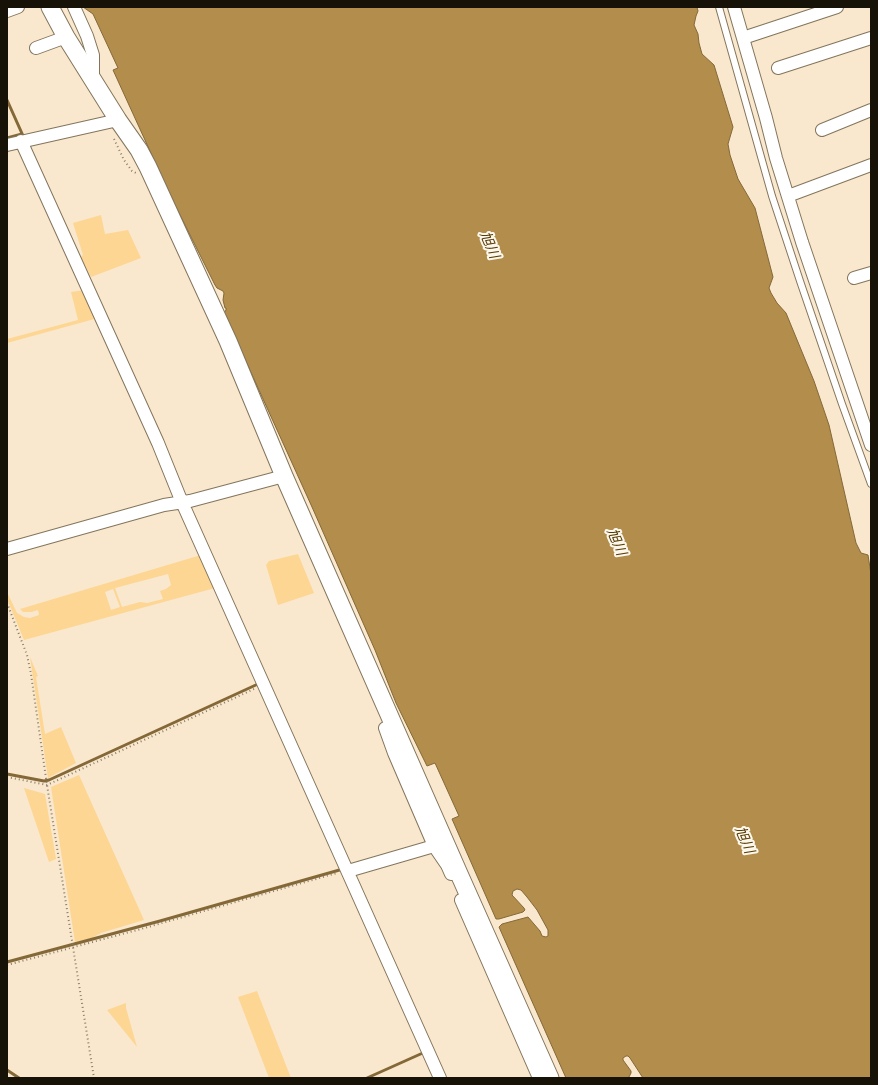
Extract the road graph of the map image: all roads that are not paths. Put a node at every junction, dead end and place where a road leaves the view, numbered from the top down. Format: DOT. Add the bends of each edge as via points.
graph roads {
  1 [pos="18,7"];
  2 [pos="50,7"];
  3 [pos="74,7"];
  4 [pos="719,7"];
  5 [pos="734,7"];
  6 [pos="837,7"];
  7 [pos="7,11"];
  8 [pos="66,37"];
  9 [pos="743,38"];
  10 [pos="871,38"];
  11 [pos="36,48"];
  12 [pos="778,68"];
  13 [pos="93,80"];
  14 [pos="871,110"];
  15 [pos="118,120"];
  16 [pos="822,130"];
  17 [pos="24,141"];
  18 [pos="7,145"];
  19 [pos="871,166"];
  20 [pos="788,196"];
  21 [pos="871,273"];
  22 [pos="854,278"];
  23 [pos="871,445"];
  24 [pos="284,476"];
  25 [pos="871,484"];
  26 [pos="183,500"];
  27 [pos="7,549"];
  28 [pos="393,725"];
  29 [pos="434,846"];
  30 [pos="351,871"];
  31 [pos="456,877"];
  32 [pos="440,1078"];
  33 [pos="539,1078"];
  34 [pos="550,1078"];
  1 -- 7 [label="street"];
  2 -- 8 [label="street"];
  3 -- 13 [label="street" via="93,55"];
  4 -- 25 [label="lane" via="772,196"];
  5 -- 9 [label="street"];
  6 -- 9 [label="street"];
  8 -- 11 [label="street"];
  8 -- 13 [label="street"];
  9 -- 20 [label="street"];
  10 -- 12 [label="street"];
  13 -- 15 [label="street"];
  14 -- 16 [label="street"];
  15 -- 17 [label="street"];
  15 -- 24 [label="street" via="148,167 228,341"];
  17 -- 18 [label="street"];
  17 -- 26 [label="street"];
  19 -- 20 [label="street"];
  20 -- 23 [label="street"];
  21 -- 22 [label="street"];
  24 -- 26 [label="street"];
  24 -- 28 [label="street"];
  26 -- 27 [label="street"];
  26 -- 30 [label="street" via="264,685"];
  28 -- 29 [label="street" via="385,728 387,734"];
  28 -- 31 [label="street"];
  29 -- 30 [label="street"];
  29 -- 31 [label="street"];
  30 -- 32 [label="street"];
  31 -- 33 [label="street" via="461,899"];
  31 -- 34 [label="street"];
}
